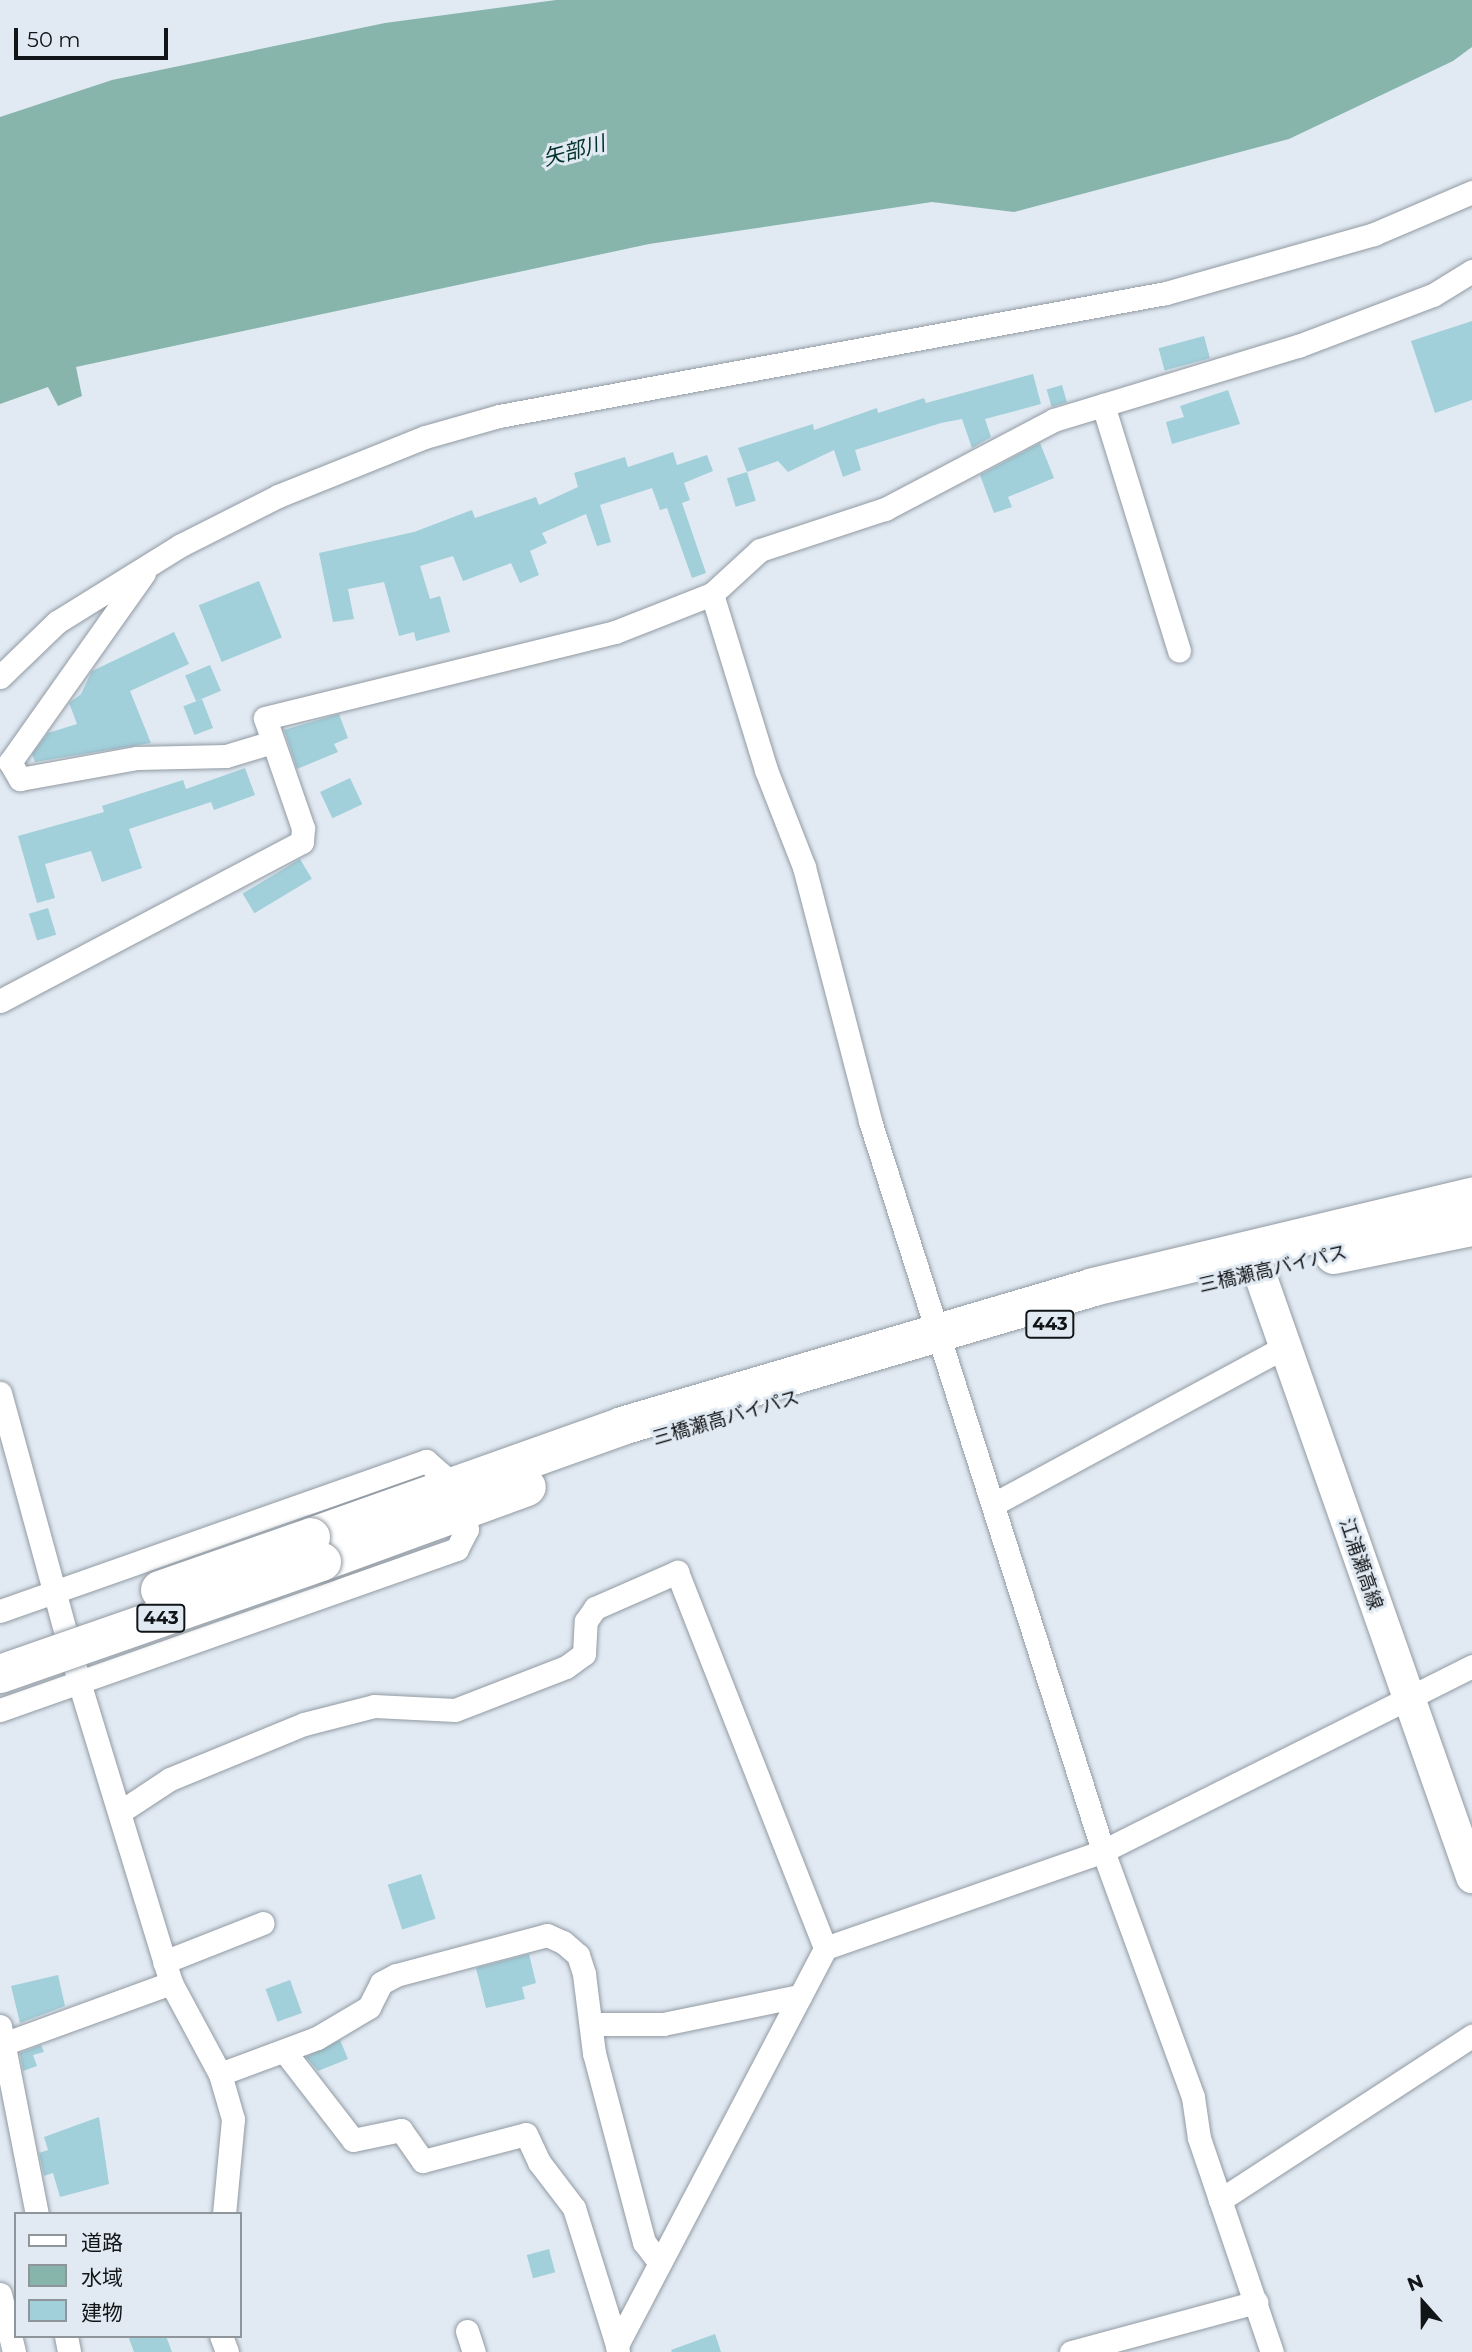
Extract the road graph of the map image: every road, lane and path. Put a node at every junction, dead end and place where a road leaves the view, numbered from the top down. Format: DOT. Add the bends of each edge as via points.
graph roads {
  1 [pos="1472,192"];
  2 [pos="1472,271"];
  3 [pos="1103,405"];
  4 [pos="148,568"];
  5 [pos="712,594"];
  6 [pos="1179,651"];
  7 [pos="0,677"];
  8 [pos="269,743"];
  9 [pos="0,1001"];
  10 [pos="1472,1197"];
  11 [pos="1472,1227"];
  12 [pos="1254,1260"];
  13 [pos="943,1343"];
  14 [pos="1284,1347"];
  15 [pos="0,1393"];
  16 [pos="455,1501"];
  17 [pos="994,1504"];
  18 [pos="316,1550"];
  19 [pos="56,1591"];
  20 [pos="0,1611"];
  21 [pos="0,1646"];
  22 [pos="1472,1665"];
  23 [pos="0,1674"];
  24 [pos="79,1682"];
  25 [pos="1406,1696"];
  26 [pos="0,1710"];
  27 [pos="120,1812"];
  28 [pos="1103,1851"];
  29 [pos="1472,1877"];
  30 [pos="263,1923"];
  31 [pos="825,1948"];
  32 [pos="167,1972"];
  33 [pos="800,1996"];
  34 [pos="591,2024"];
  35 [pos="1,2035"];
  36 [pos="1472,2036"];
  37 [pos="285,2052"];
  38 [pos="220,2074"];
  39 [pos="1220,2200"];
  40 [pos="37,2212"];
  41 [pos="224,2212"];
  42 [pos="660,2263"];
  43 [pos="0,2294"];
  44 [pos="1256,2302"];
  45 [pos="617,2349"];
  46 [pos="14,2352"];
  47 [pos="1071,2352"];
  48 [pos="1272,2352"];
  1 -- 4 [label="street" via="1374,234 1166,293 499,416 438,433 278,496"];
  2 -- 3 [label="street" via="1433,295 1298,346"];
  3 -- 5 [label="street" via="1054,420 886,509 760,550"];
  3 -- 6 [label="street"];
  4 -- 7 [label="street" via="57,622"];
  4 -- 8 [label="street" via="10,762 20,779 137,758 226,756"];
  5 -- 8 [label="street" via="615,632 265,718"];
  5 -- 13 [label="street" via="766,770 804,867 870,1121"];
  8 -- 9 [label="street" via="303,828 302,842"];
  10 -- 12 [label="highway, 三橋瀬高バイパス / 443"];
  11 -- 12 [label="highway, 三橋瀬高バイパス / 443"];
  12 -- 13 [label="highway, 三橋瀬高バイパス / 443"];
  12 -- 14 [label="main road, 江浦瀬高線"];
  13 -- 16 [label="highway, 三橋瀬高バイパス / 443"];
  13 -- 17 [label="street"];
  14 -- 17 [label="street"];
  14 -- 25 [label="main road, 江浦瀬高線"];
  15 -- 19 [label="street"];
  16 -- 18 [label="highway, 三橋瀬高バイパス / 443"];
  16 -- 19 [label="street" via="426,1461"];
  16 -- 24 [label="street" via="467,1529 457,1549"];
  17 -- 28 [label="street"];
  18 -- 21 [label="highway, 三橋瀬高バイパス / 443, bridge"];
  18 -- 23 [label="highway, 三橋瀬高バイパス / 443, bridge"];
  19 -- 20 [label="street"];
  19 -- 24 [label="street"];
  22 -- 25 [label="street"];
  24 -- 26 [label="street"];
  24 -- 27 [label="street"];
  25 -- 28 [label="street"];
  25 -- 29 [label="main road, 江浦瀬高線"];
  27 -- 31 [label="street" via="170,1779 304,1724 374,1706 455,1710 566,1667 584,1654 586,1622 596,1608 677,1572"];
  27 -- 32 [label="street"];
  28 -- 31 [label="street"];
  28 -- 39 [label="street" via="1193,2097 1199,2137"];
  30 -- 32 [label="street"];
  31 -- 33 [label="street"];
  32 -- 35 [label="street"];
  32 -- 38 [label="street"];
  33 -- 34 [label="street" via="663,2024"];
  33 -- 42 [label="street"];
  34 -- 37 [label="street" via="578,1955 547,1935 396,1975 381,1983 369,2007"];
  34 -- 42 [label="street" via="644,2242"];
  35 -- 40 [label="street"];
  36 -- 39 [label="street"];
  37 -- 38 [label="street"];
  37 -- 45 [label="street" via="353,2140 401,2130 423,2161 526,2134 574,2208"];
  38 -- 41 [label="street" via="233,2119"];
  39 -- 44 [label="street"];
  42 -- 45 [label="street"];
  43 -- 46 [label="street"];
  44 -- 47 [label="street"];
  44 -- 48 [label="street"];
}
